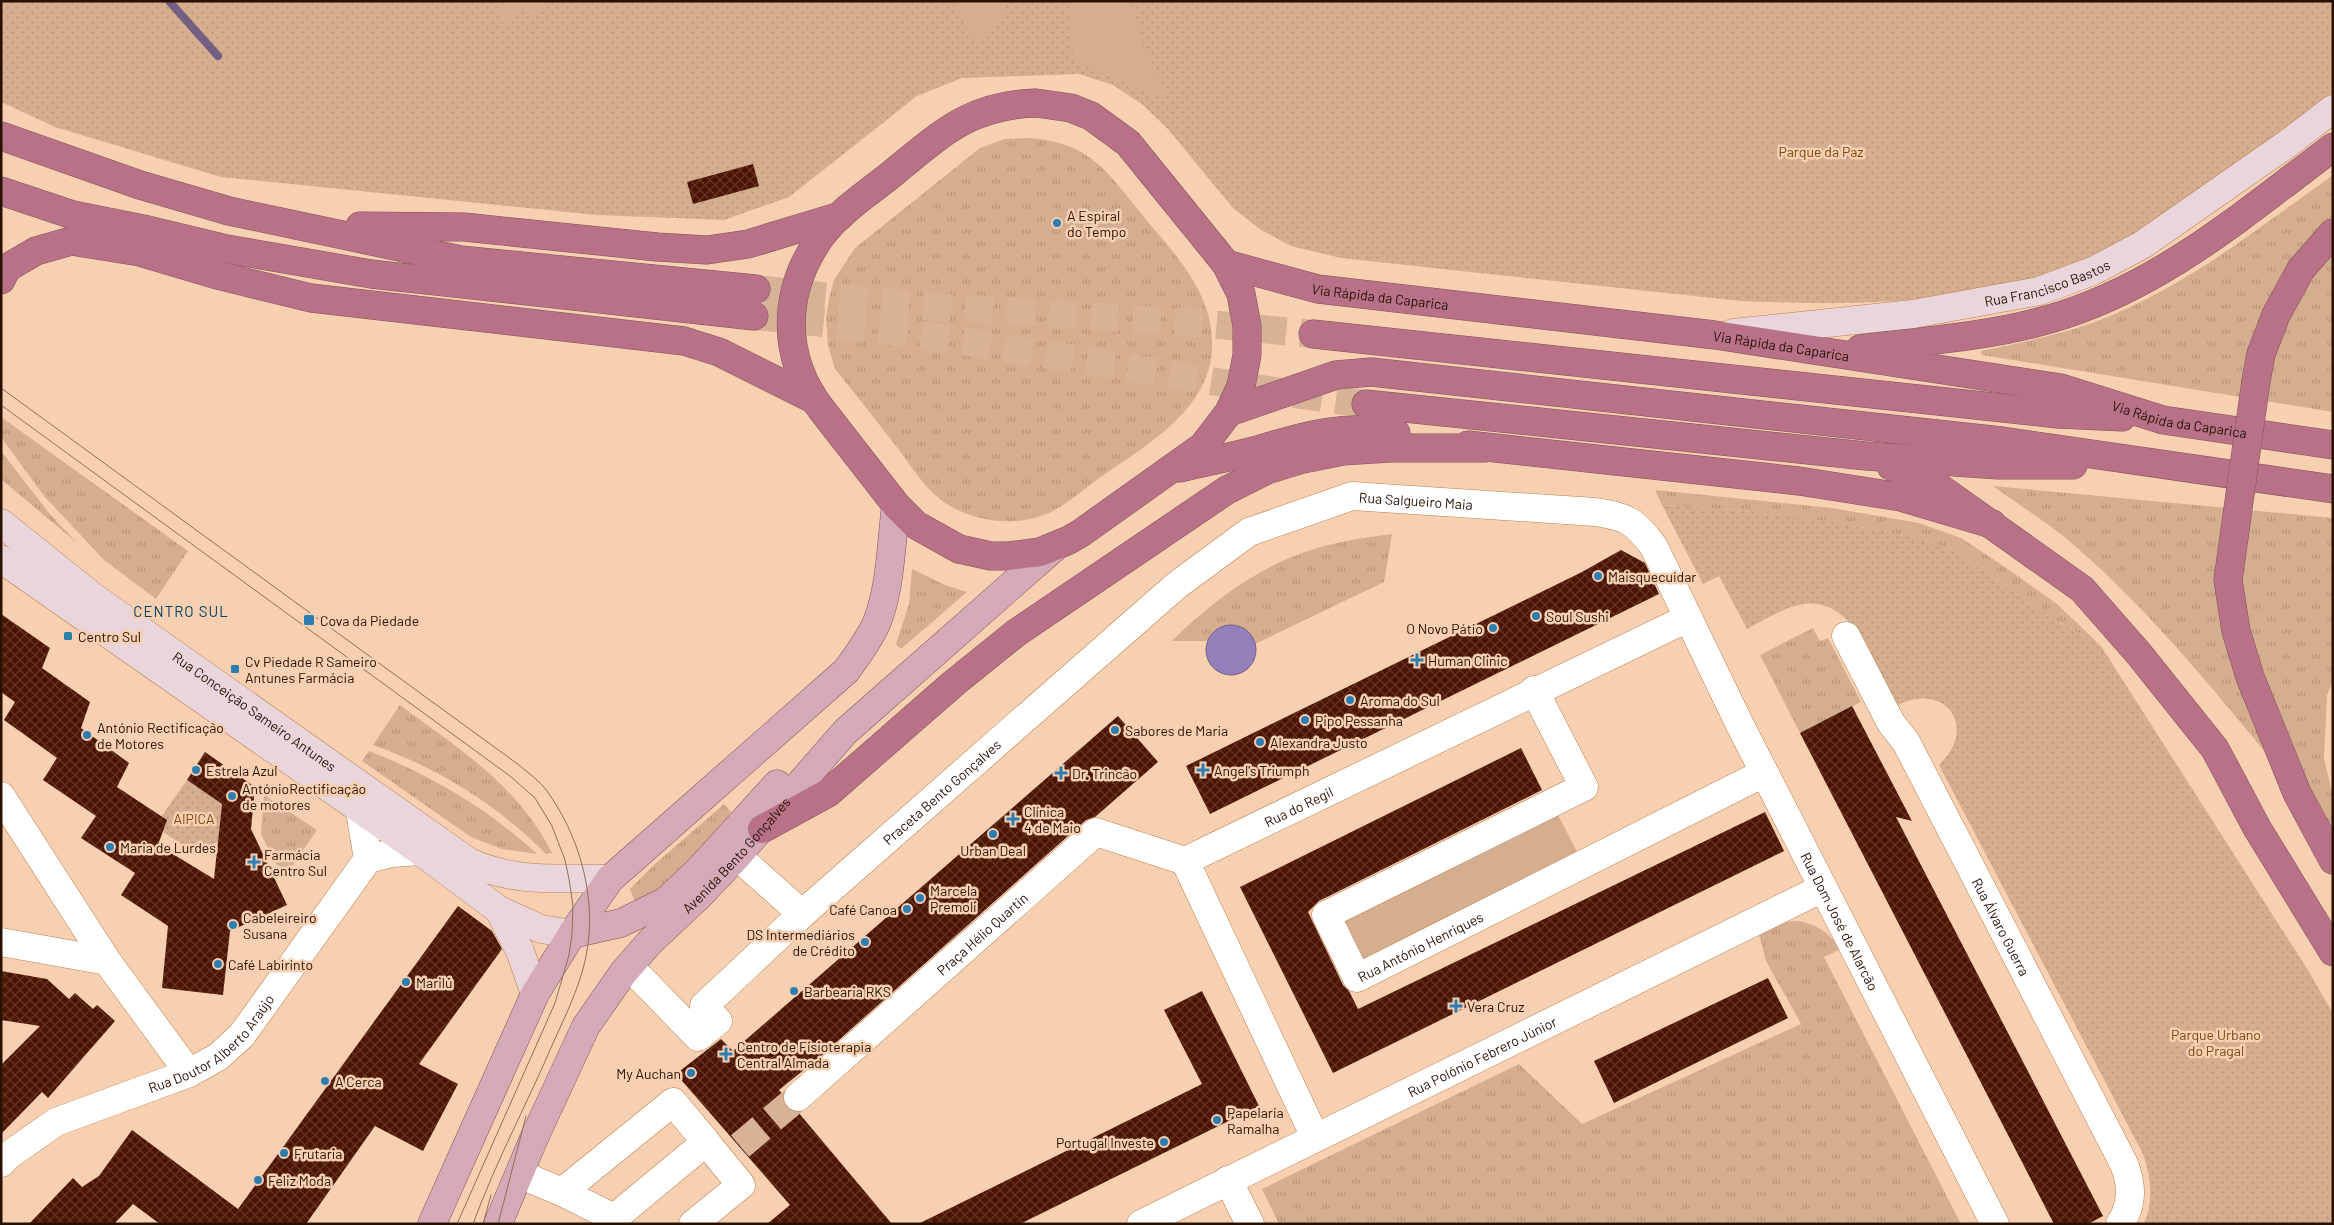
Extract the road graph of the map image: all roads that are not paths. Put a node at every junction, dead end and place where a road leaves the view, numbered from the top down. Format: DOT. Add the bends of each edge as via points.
graph roads {
  1 [pos="2333,110"];
  2 [pos="1,136"];
  3 [pos="2333,147"];
  4 [pos="1,191"];
  5 [pos="73,215"];
  6 [pos="840,216"];
  7 [pos="298,224"];
  8 [pos="2333,233"];
  9 [pos="140,252"];
  10 [pos="1226,264"];
  11 [pos="3,266"];
  12 [pos="756,289"];
  13 [pos="754,316"];
  14 [pos="1313,334"];
  15 [pos="1715,335"];
  16 [pos="1826,353"];
  17 [pos="813,399"];
  18 [pos="1366,404"];
  19 [pos="1229,412"];
  20 [pos="2163,420"];
  21 [pos="2333,445"];
  22 [pos="1485,448"];
  23 [pos="1866,456"];
  24 [pos="2162,465"];
  25 [pos="1170,471"];
  26 [pos="2333,489"];
  27 [pos="896,505"];
  28 [pos="1,523"];
  29 [pos="1992,524"];
  30 [pos="1056,546"];
  31 [pos="1,559"];
  32 [pos="1688,618"];
  33 [pos="1846,636"];
  34 [pos="1081,670"];
  35 [pos="1534,690"];
  36 [pos="845,732"];
  37 [pos="1764,772"];
  38 [pos="1,796"];
  39 [pos="360,811"];
  40 [pos="762,829"];
  41 [pos="420,851"];
  42 [pos="737,856"];
  43 [pos="368,859"];
  44 [pos="2333,860"];
  45 [pos="1185,861"];
  46 [pos="610,879"];
  47 [pos="1823,888"];
  48 [pos="499,910"];
  49 [pos="802,914"];
  50 [pos="572,934"];
  51 [pos="1,942"];
  52 [pos="2333,952"];
  53 [pos="107,961"];
  54 [pos="629,966"];
  55 [pos="535,994"];
  56 [pos="189,1073"];
  57 [pos="798,1097"];
  58 [pos="1315,1137"];
  59 [pos="722,1150"];
  60 [pos="1,1163"];
  61 [pos="519,1174"];
  62 [pos="1228,1180"];
  63 [pos="562,1192"];
  64 [pos="503,1218"];
  65 [pos="610,1221"];
  66 [pos="432,1224"];
  67 [pos="694,1224"];
  68 [pos="1141,1224"];
  69 [pos="1250,1224"];
  70 [pos="1995,1224"];
  71 [pos="2120,1224"];
  1 -- 15 [label="main road, Rua Francisco Bastos" via="2142,245 2075,278 2039,291 1913,314"];
  2 -- 7 [label="highway" via="140,185 229,211"];
  3 -- 16 [label="highway" via="2182,258 2089,306 2008,329"];
  4 -- 5 [label="highway"];
  5 -- 9 [label="highway"];
  5 -- 13 [label="highway" via="227,249 372,274"];
  6 -- 7 [label="highway" via="748,244 707,250 464,227"];
  6 -- 10 [label="highway" via="962,120 1004,105 1052,104 1091,116 1128,143"];
  6 -- 17 [label="highway" via="822,235 792,299 792,343 798,371"];
  7 -- 12 [label="highway" via="461,260"];
  8 -- 44 [label="highway, bridge" via="2301,269 2261,354 2228,580 2236,631 2250,678 2297,793"];
  9 -- 11 [label="highway" via="71,241 36,251"];
  9 -- 17 [label="highway" via="311,298 684,341 720,352"];
  10 -- 15 [label="highway, Via Rápida da Caparica" via="1318,289"];
  10 -- 19 [label="highway" via="1241,294 1247,326 1247,355 1241,386"];
  14 -- 20 [label="highway" via="2048,413"];
  15 -- 16 [label="highway, Via Rápida da Caparica"];
  16 -- 20 [label="highway, Via Rápida da Caparica" via="2061,388"];
  17 -- 27 [label="highway"];
  18 -- 23 [label="highway"];
  19 -- 24 [label="highway" via="1336,376 1371,372 1970,437"];
  19 -- 25 [label="highway" via="1203,446"];
  20 -- 21 [label="highway, Via Rápida da Caparica"];
  22 -- 25 [label="highway" via="1392,432 1338,430 1295,437"];
  22 -- 29 [label="highway" via="1808,482 1902,497"];
  22 -- 40 [label="highway" via="1343,451 1267,470 1227,490 1016,634 954,683 828,793"];
  23 -- 24 [label="highway" via="1999,466"];
  23 -- 29 [label="highway" via="1930,482"];
  24 -- 26 [label="highway"];
  25 -- 30 [label="highway" via="1081,533"];
  27 -- 30 [label="highway" via="916,525 959,549 1008,556 1040,552"];
  27 -- 46 [label="main road" via="886,588 877,621 851,664 784,728"];
  28 -- 46 [label="main road, Rua Conceição Sameiro Antunes" via="92,596 469,862 517,878"];
  29 -- 52 [label="highway" via="2082,589 2215,749 2257,828"];
  30 -- 36 [label="main road, Avenida Bento Gonçalves"];
  31 -- 39 [label="main road, Rua Conceição Sameiro Antunes"];
  32 -- 34 [label="street, Rua Salgueiro Maia" via="1654,547 1639,527 1626,519 1595,512 1352,496 1249,532 1177,585"];
  32 -- 35 [label="street, Rua do Regil"];
  32 -- 37 [label="street, Rua Dom José de Alarcão"];
  33 -- 71 [label="street, Rua Álvaro Guerra" via="1891,723 1906,742 2124,1164 2130,1197"];
  34 -- 49 [label="street, Praceta Bento Gonçalves"];
  35 -- 37 [label="street, Rua António Henriques" via="1584,787 1326,915 1357,978"];
  35 -- 45 [label="street, Rua do Regil"];
  36 -- 40 [label="main road, Avenida Bento Gonçalves"];
  36 -- 50 [label="main road" via="777,784 699,870 666,901 621,923"];
  37 -- 47 [label="street, Rua Dom José de Alarcão"];
  38 -- 53 [label="street"];
  39 -- 41 [label="main road, Rua Conceição Sameiro Antunes"];
  39 -- 43 [label="street"];
  40 -- 42 [label="main road, Avenida Bento Gonçalves"];
  41 -- 43 [label="street"];
  41 -- 48 [label="main road, Rua Conceição Sameiro Antunes"];
  42 -- 49 [label="street"];
  42 -- 54 [label="main road, Avenida Bento Gonçalves"];
  43 -- 56 [label="street, Rua Doutor Alberto Araújo" via="242,1035 218,1057"];
  45 -- 57 [label="street, Praça Hélio Quartin" via="1096,832"];
  45 -- 58 [label="street"];
  46 -- 50 [label="main road"];
  47 -- 58 [label="street, Rua Polónio Febrero Júnior"];
  47 -- 70 [label="street, Rua Dom José de Alarcão"];
  48 -- 50 [label="main road" via="541,929"];
  48 -- 55 [label="main road" via="520,951"];
  49 -- 54 [label="street, Praceta Bento Gonçalves" via="704,1006 718,1022 698,1037"];
  50 -- 55 [label="main road"];
  51 -- 53 [label="street"];
  53 -- 56 [label="street"];
  54 -- 61 [label="main road, Avenida Bento Gonçalves" via="586,1026"];
  55 -- 66 [label="main road"];
  56 -- 60 [label="street, Rua Doutor Alberto Araújo" via="56,1122"];
  58 -- 62 [label="street, Rua Polónio Febrero Júnior"];
  59 -- 63 [label="street" via="673,1102"];
  59 -- 65 [label="street"];
  59 -- 67 [label="street" via="741,1185"];
  61 -- 63 [label="street"];
  61 -- 64 [label="main road, Avenida Bento Gonçalves"];
  62 -- 68 [label="street, Rua Polónio Febrero Júnior"];
  62 -- 69 [label="street"];
  63 -- 65 [label="street"];
}
